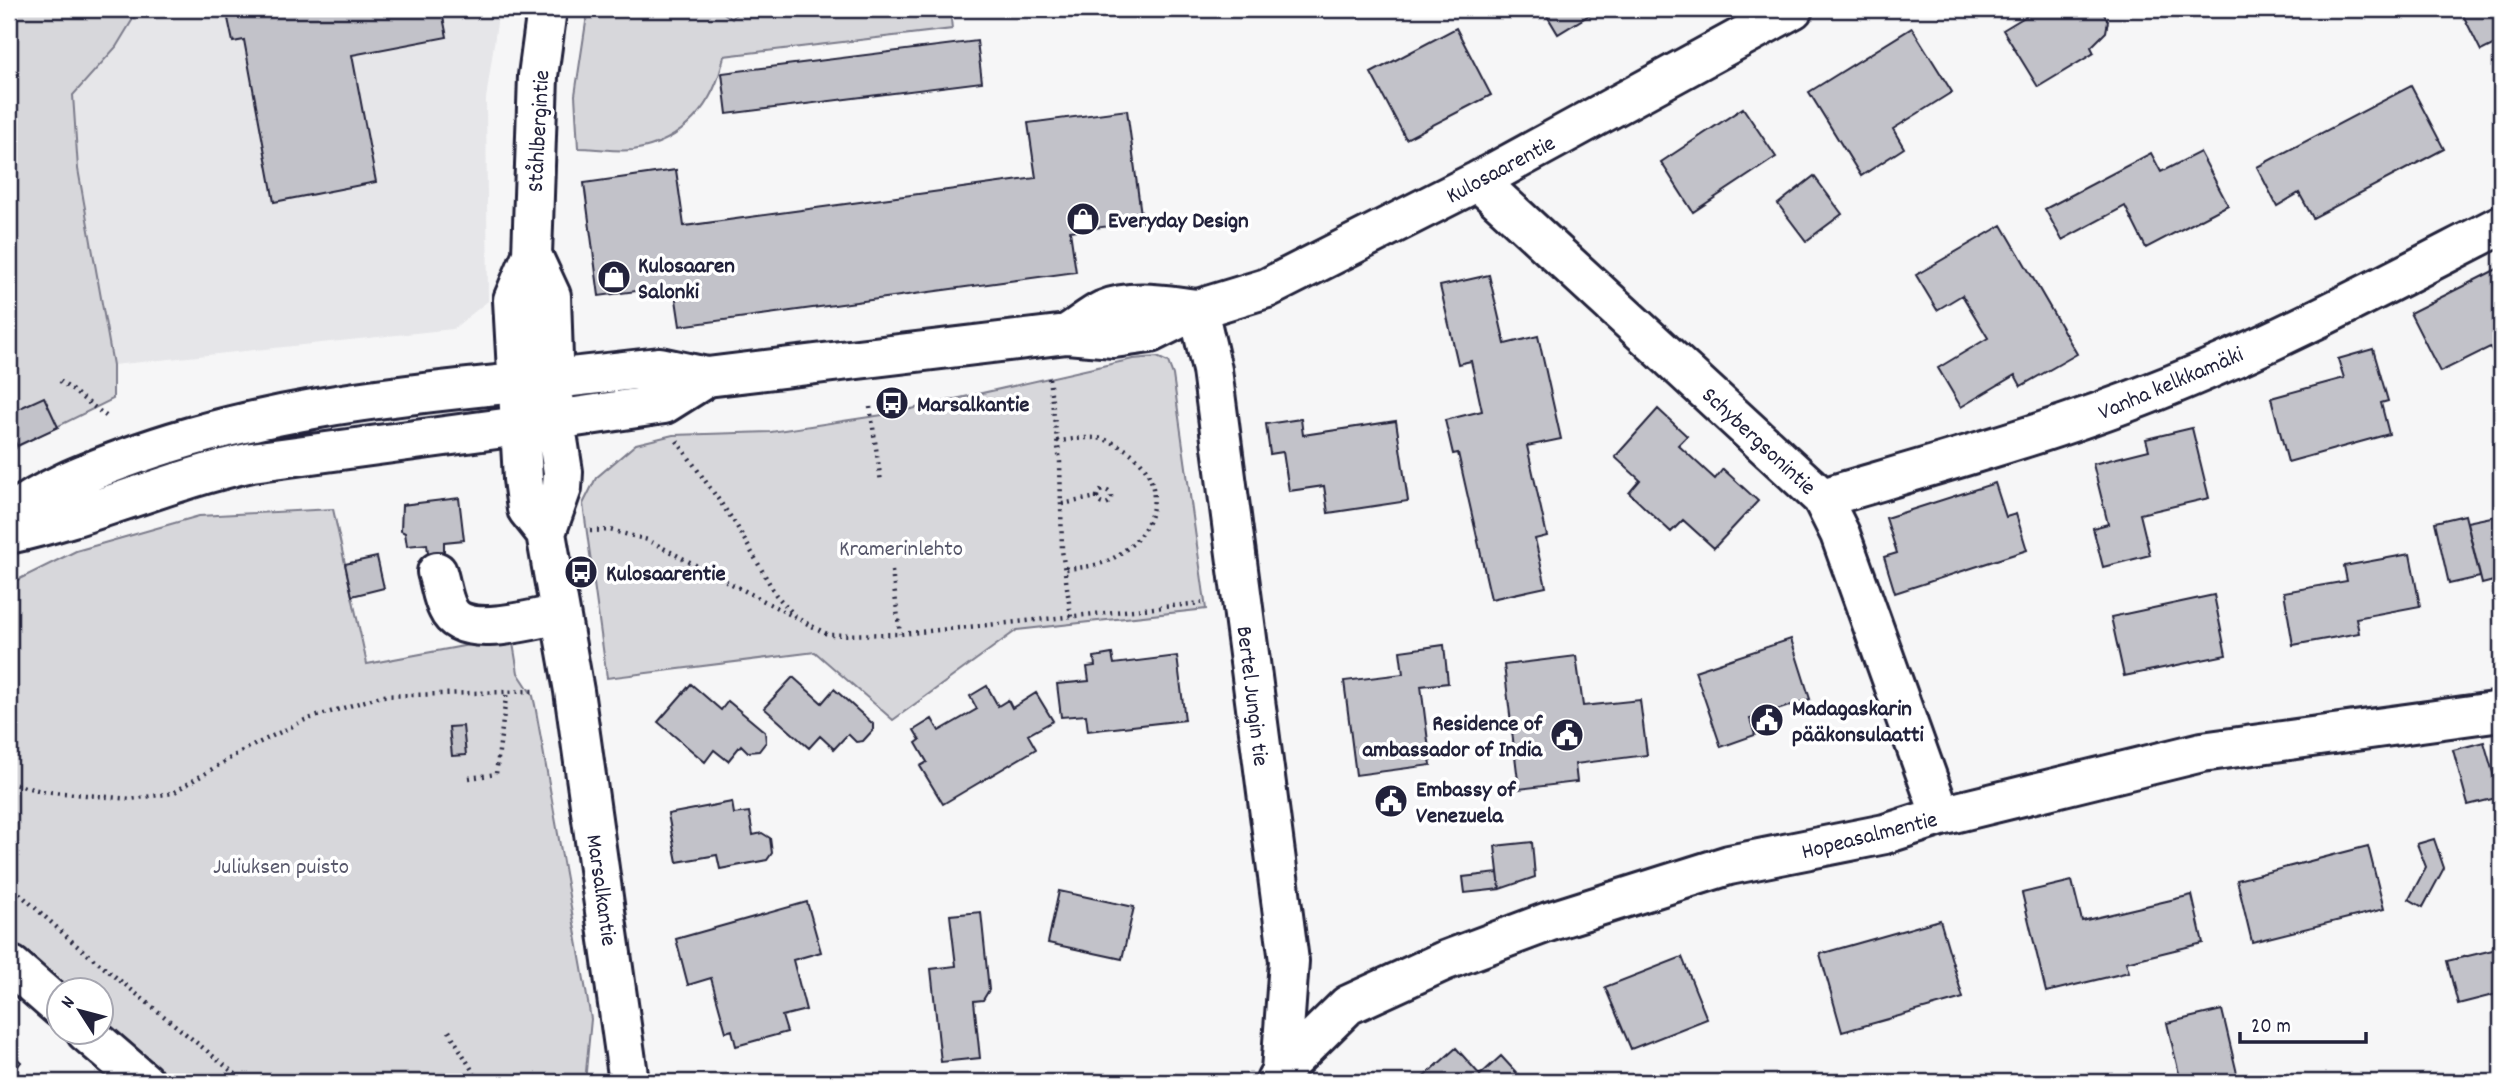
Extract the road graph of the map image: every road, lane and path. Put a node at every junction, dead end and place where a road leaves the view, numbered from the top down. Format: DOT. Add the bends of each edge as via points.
graph roads {
  1 [pos="547,9"];
  2 [pos="1793,9"];
  3 [pos="1478,181"];
  4 [pos="2501,225"];
  5 [pos="1198,309"];
  6 [pos="707,377"];
  7 [pos="1049,380"];
  8 [pos="60,381"];
  9 [pos="536,381"];
  10 [pos="870,407"];
  11 [pos="106,416"];
  12 [pos="537,423"];
  13 [pos="674,436"];
  14 [pos="1057,441"];
  15 [pos="881,482"];
  16 [pos="1097,497"];
  17 [pos="1822,498"];
  18 [pos="1062,504"];
  19 [pos="9,515"];
  20 [pos="562,532"];
  21 [pos="9,534"];
  22 [pos="1066,569"];
  23 [pos="892,571"];
  24 [pos="437,572"];
  25 [pos="1241,599"];
  26 [pos="560,614"];
  27 [pos="1072,617"];
  28 [pos="801,622"];
  29 [pos="900,634"];
  30 [pos="507,690"];
  31 [pos="574,691"];
  32 [pos="2501,711"];
  33 [pos="469,778"];
  34 [pos="9,783"];
  35 [pos="1941,816"];
  36 [pos="9,884"];
  37 [pos="12,966"];
  38 [pos="46,996"];
  39 [pos="449,1031"];
  40 [pos="103,1046"];
  41 [pos="1283,1079"];
  42 [pos="144,1082"];
  43 [pos="245,1082"];
  44 [pos="479,1082"];
  45 [pos="629,1082"];
  46 [pos="1160,1082"];
  1 -- 9 [label="street, Ståhlbergintie" via="536,103 532,254 513,300"];
  2 -- 3 [label="street, Kulosaarentie"];
  3 -- 5 [label="street, Kulosaarentie" via="1267,288"];
  3 -- 17 [label="street, Schybergsonintie"];
  4 -- 17 [label="street, Vanha kelkkamäki" via="2365,296 2158,391 2039,433"];
  5 -- 6 [label="street, Kulosaarentie" via="1150,333 1115,338 1067,334"];
  5 -- 25 [label="street, Bertel Jungin tie" via="1212,370"];
  6 -- 9 [label="street, Kulosaarentie" via="660,367"];
  6 -- 12 [label="street, Kulosaarentie" via="664,404"];
  7 -- 14 [label="path"];
  8 -- 11 [label="path"];
  9 -- 12 [label="street, Ståhlbergintie"];
  9 -- 19 [label="street, Kulosaarentie" via="293,411 166,443 76,476 34,496"];
  10 -- 15 [label="path"];
  12 -- 20 [label="street, Marsalkantie" via="527,509"];
  12 -- 21 [label="street, Kulosaarentie" via="252,462"];
  13 -- 28 [label="path" via="735,523 776,595"];
  14 -- 18 [label="path"];
  14 -- 22 [label="path" via="1107,440 1128,452 1143,467 1156,506 1147,525 1118,555"];
  16 -- 18 [label="path"];
  17 -- 35 [label="street, Schybergsonintie" via="1840,534"];
  18 -- 22 [label="path"];
  20 -- 26 [label="street, Marsalkantie"];
  20 -- 28 [label="path" via="610,530 648,540"];
  22 -- 27 [label="path"];
  23 -- 29 [label="path"];
  24 -- 26 [label="street" via="448,612 462,624 487,627"];
  25 -- 27 [label="path"];
  25 -- 41 [label="street, Bertel Jungin tie" via="1289,961"];
  26 -- 31 [label="street, Marsalkantie"];
  27 -- 29 [label="path"];
  28 -- 29 [label="path" via="829,635"];
  30 -- 31 [label="path"];
  30 -- 33 [label="path" via="496,774"];
  30 -- 34 [label="path" via="381,696 305,720 173,793 131,799 41,791"];
  31 -- 45 [label="street, Marsalkantie"];
  32 -- 35 [label="street, Hopeasalmentie" via="2202,752"];
  35 -- 41 [label="street, Hopeasalmentie" via="1885,834 1729,865 1548,922 1444,961 1348,1005"];
  36 -- 43 [label="path" via="75,944"];
  37 -- 38 [label="street"];
  39 -- 44 [label="path"];
  40 -- 42 [label="street"];
  41 -- 46 [label="path" via="1209,1077"];
}
